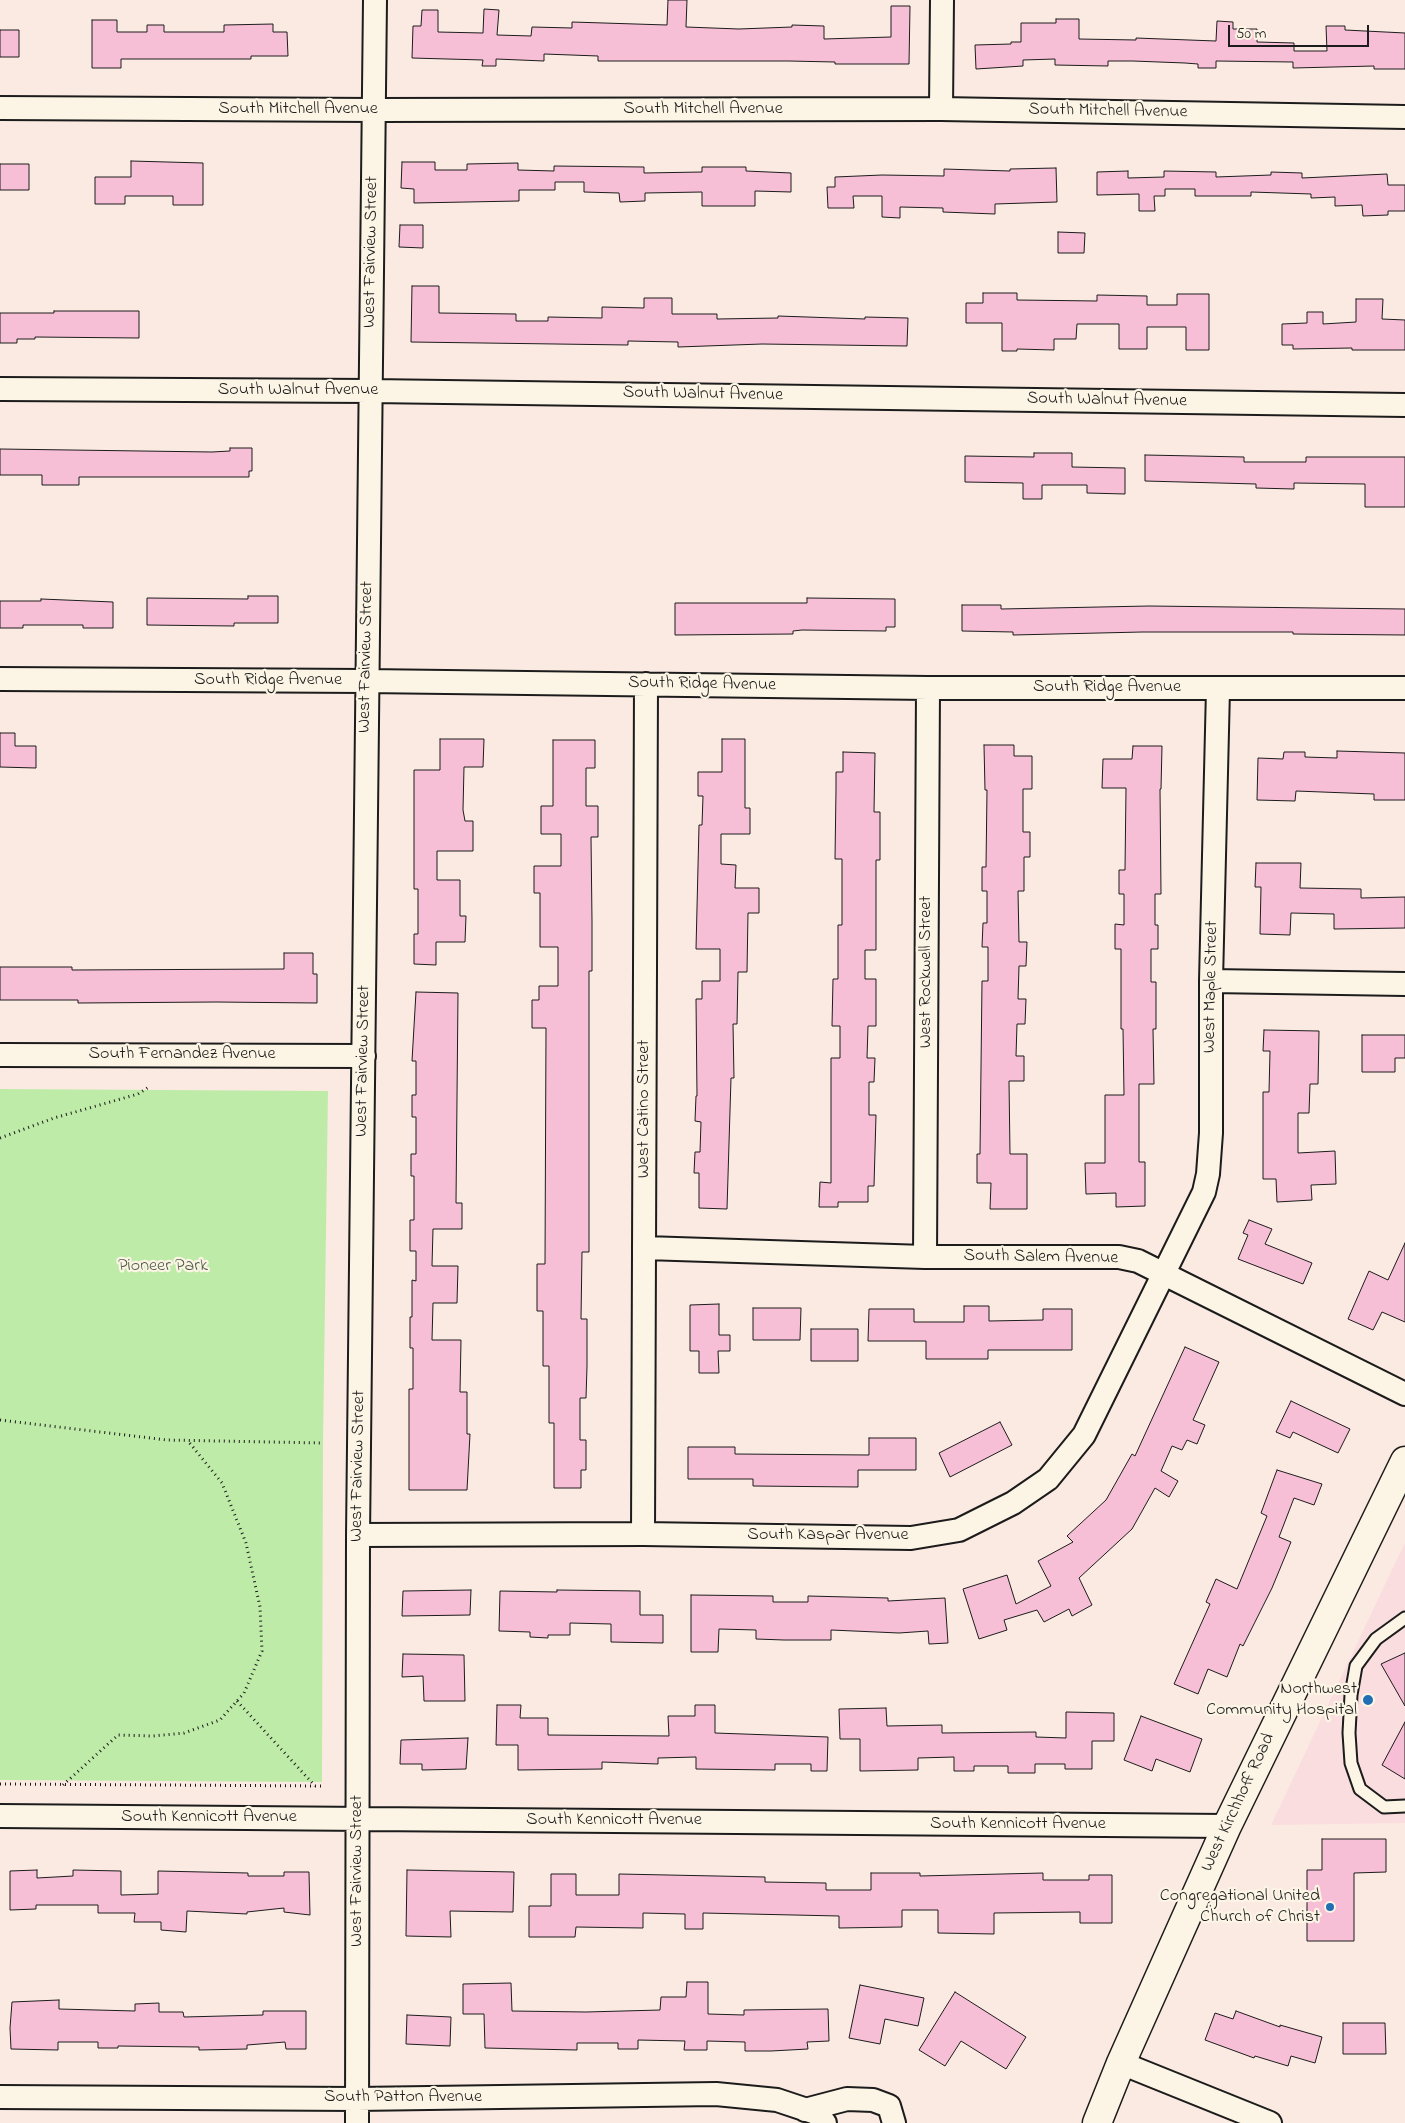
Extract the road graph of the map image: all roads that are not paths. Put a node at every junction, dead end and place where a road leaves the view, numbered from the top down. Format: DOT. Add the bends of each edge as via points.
graph roads {
  1 [pos="374,0"];
  2 [pos="942,0"];
  3 [pos="0,108"];
  4 [pos="941,109"];
  5 [pos="374,110"];
  6 [pos="1405,117"];
  7 [pos="0,389"];
  8 [pos="371,391"];
  9 [pos="1405,405"];
  10 [pos="0,679"];
  11 [pos="366,681"];
  12 [pos="646,684"];
  13 [pos="928,688"];
  14 [pos="1218,688"];
  15 [pos="1405,688"];
  16 [pos="1211,982"];
  17 [pos="1405,984"];
  18 [pos="0,1055"];
  19 [pos="364,1056"];
  20 [pos="645,1248"];
  21 [pos="925,1257"];
  22 [pos="1164,1276"];
  23 [pos="1405,1394"];
  24 [pos="1405,1461"];
  25 [pos="642,1534"];
  26 [pos="358,1535"];
  27 [pos="1405,1618"];
  28 [pos="1405,1806"];
  29 [pos="0,1816"];
  30 [pos="358,1819"];
  31 [pos="1227,1826"];
  32 [pos="1121,2063"];
  33 [pos="0,2097"];
  34 [pos="357,2099"];
  35 [pos="805,2110"];
  36 [pos="357,2123"];
  37 [pos="825,2123"];
  38 [pos="894,2123"];
  39 [pos="1097,2123"];
  40 [pos="1270,2123"];
  1 -- 5 [label="street, West Fairview Street"];
  2 -- 4 [label="street"];
  3 -- 5 [label="street, South Mitchell Avenue"];
  4 -- 5 [label="street, South Mitchell Avenue"];
  4 -- 6 [label="street, South Mitchell Avenue"];
  5 -- 8 [label="street, West Fairview Street"];
  7 -- 8 [label="street, South Walnut Avenue"];
  8 -- 9 [label="street, South Walnut Avenue"];
  8 -- 11 [label="street, West Fairview Street"];
  10 -- 11 [label="street, South Ridge Avenue"];
  11 -- 12 [label="street, South Ridge Avenue"];
  11 -- 19 [label="street, West Fairview Street"];
  12 -- 13 [label="street, South Ridge Avenue"];
  12 -- 20 [label="street, West Catino Street"];
  13 -- 14 [label="street, South Ridge Avenue"];
  13 -- 21 [label="street, West Rockwell Street"];
  14 -- 15 [label="street, South Ridge Avenue"];
  14 -- 16 [label="street, West Maple Street"];
  16 -- 17 [label="street"];
  16 -- 22 [label="street, West Maple Street" via="1208,1174 1204,1192"];
  18 -- 19 [label="street, South Fernandez Avenue"];
  19 -- 26 [label="street, West Fairview Street"];
  20 -- 21 [label="street, South Salem Avenue"];
  20 -- 25 [label="street, West Catino Street"];
  21 -- 22 [label="street, South Salem Avenue" via="1118,1257 1138,1261"];
  22 -- 23 [label="street, South Salem Avenue"];
  22 -- 25 [label="street, South Kaspar Avenue" via="1084,1435 1048,1479 1013,1503 959,1530 911,1538"];
  24 -- 31 [label="main road, West Kirchhoff Road"];
  25 -- 26 [label="street, South Kaspar Avenue"];
  26 -- 30 [label="street, West Fairview Street"];
  27 -- 28 [label="lane" via="1376,1639 1356,1666 1350,1695 1349,1734 1350,1763 1360,1789 1384,1807"];
  29 -- 30 [label="street, South Kennicott Avenue"];
  30 -- 31 [label="street, South Kennicott Avenue"];
  30 -- 34 [label="street, West Fairview Street"];
  31 -- 32 [label="main road, West Kirchhoff Road"];
  32 -- 39 [label="main road, West Kirchhoff Road"];
  32 -- 40 [label="street"];
  33 -- 34 [label="street, South Patton Avenue"];
  34 -- 35 [label="street, South Patton Avenue" via="716,2094 777,2100"];
  34 -- 36 [label="street, West Fairview Street"];
  35 -- 37 [label="street, South Patton Avenue" via="816,2113"];
  35 -- 38 [label="street" via="847,2099 873,2100 889,2106"];
}
